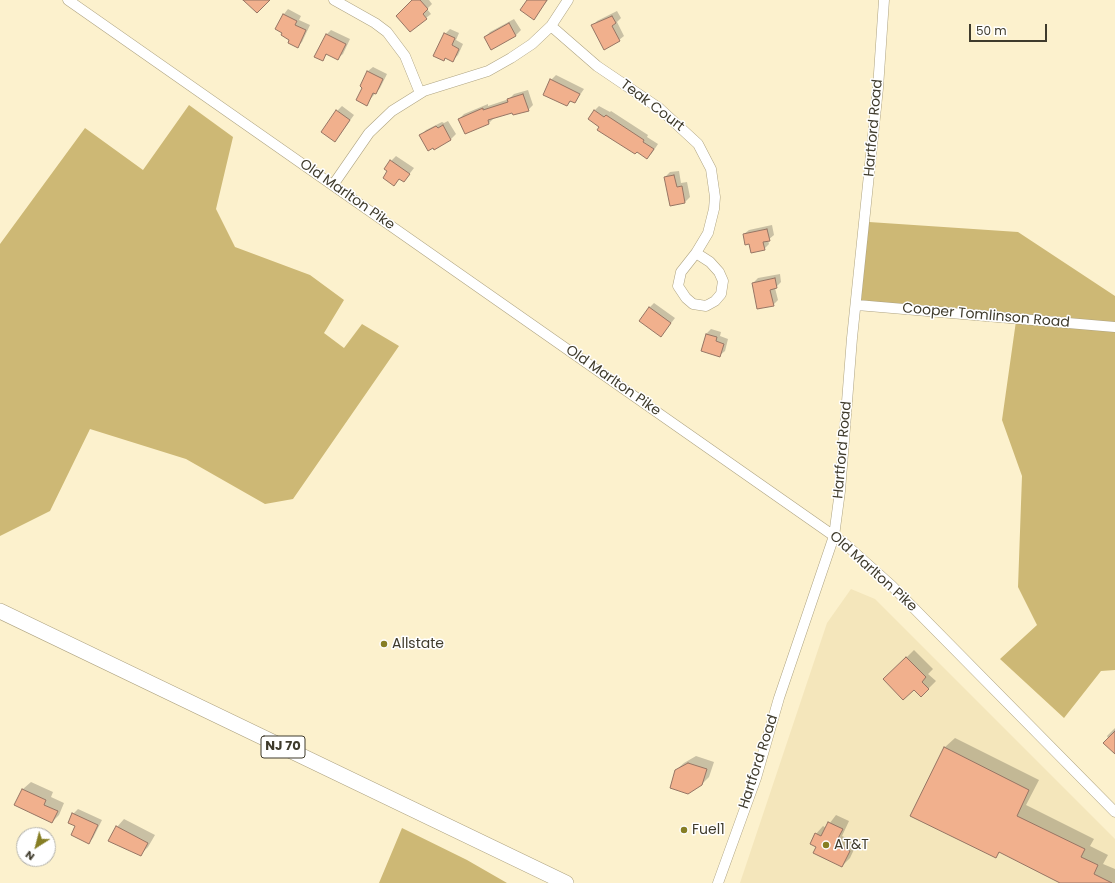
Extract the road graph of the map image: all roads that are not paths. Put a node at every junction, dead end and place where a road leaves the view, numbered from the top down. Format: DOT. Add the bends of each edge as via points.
graph roads {
  1 [pos="68,0"];
  2 [pos="334,0"];
  3 [pos="568,0"];
  4 [pos="884,0"];
  5 [pos="551,26"];
  6 [pos="420,93"];
  7 [pos="333,185"];
  8 [pos="696,253"];
  9 [pos="857,305"];
  10 [pos="1115,327"];
  11 [pos="834,536"];
  12 [pos="0,610"];
  13 [pos="1113,807"];
  14 [pos="566,883"];
  15 [pos="718,883"];
  1 -- 7 [label="street, Old Marlton Pike"];
  2 -- 6 [label="street" via="387,32 405,56"];
  3 -- 5 [label="street"];
  4 -- 9 [label="street, Hartford Road"];
  5 -- 6 [label="street" via="522,51 488,71"];
  5 -- 8 [label="street, Teak Court" via="597,66 659,108 698,144 711,169 715,197 710,227"];
  6 -- 7 [label="street" via="392,111 369,133"];
  7 -- 11 [label="street, Old Marlton Pike"];
  8 -- 8 [label="street, Teak Court" via="680,272 678,286 693,304 706,306 721,294 723,281 710,262"];
  9 -- 10 [label="street, Cooper Tomlinson Road"];
  9 -- 11 [label="street, Hartford Road"];
  11 -- 13 [label="street, Old Marlton Pike" via="892,586"];
  11 -- 15 [label="street, Hartford Road" via="779,698 756,778"];
  12 -- 14 [label="highway, NJ 70"];
}
